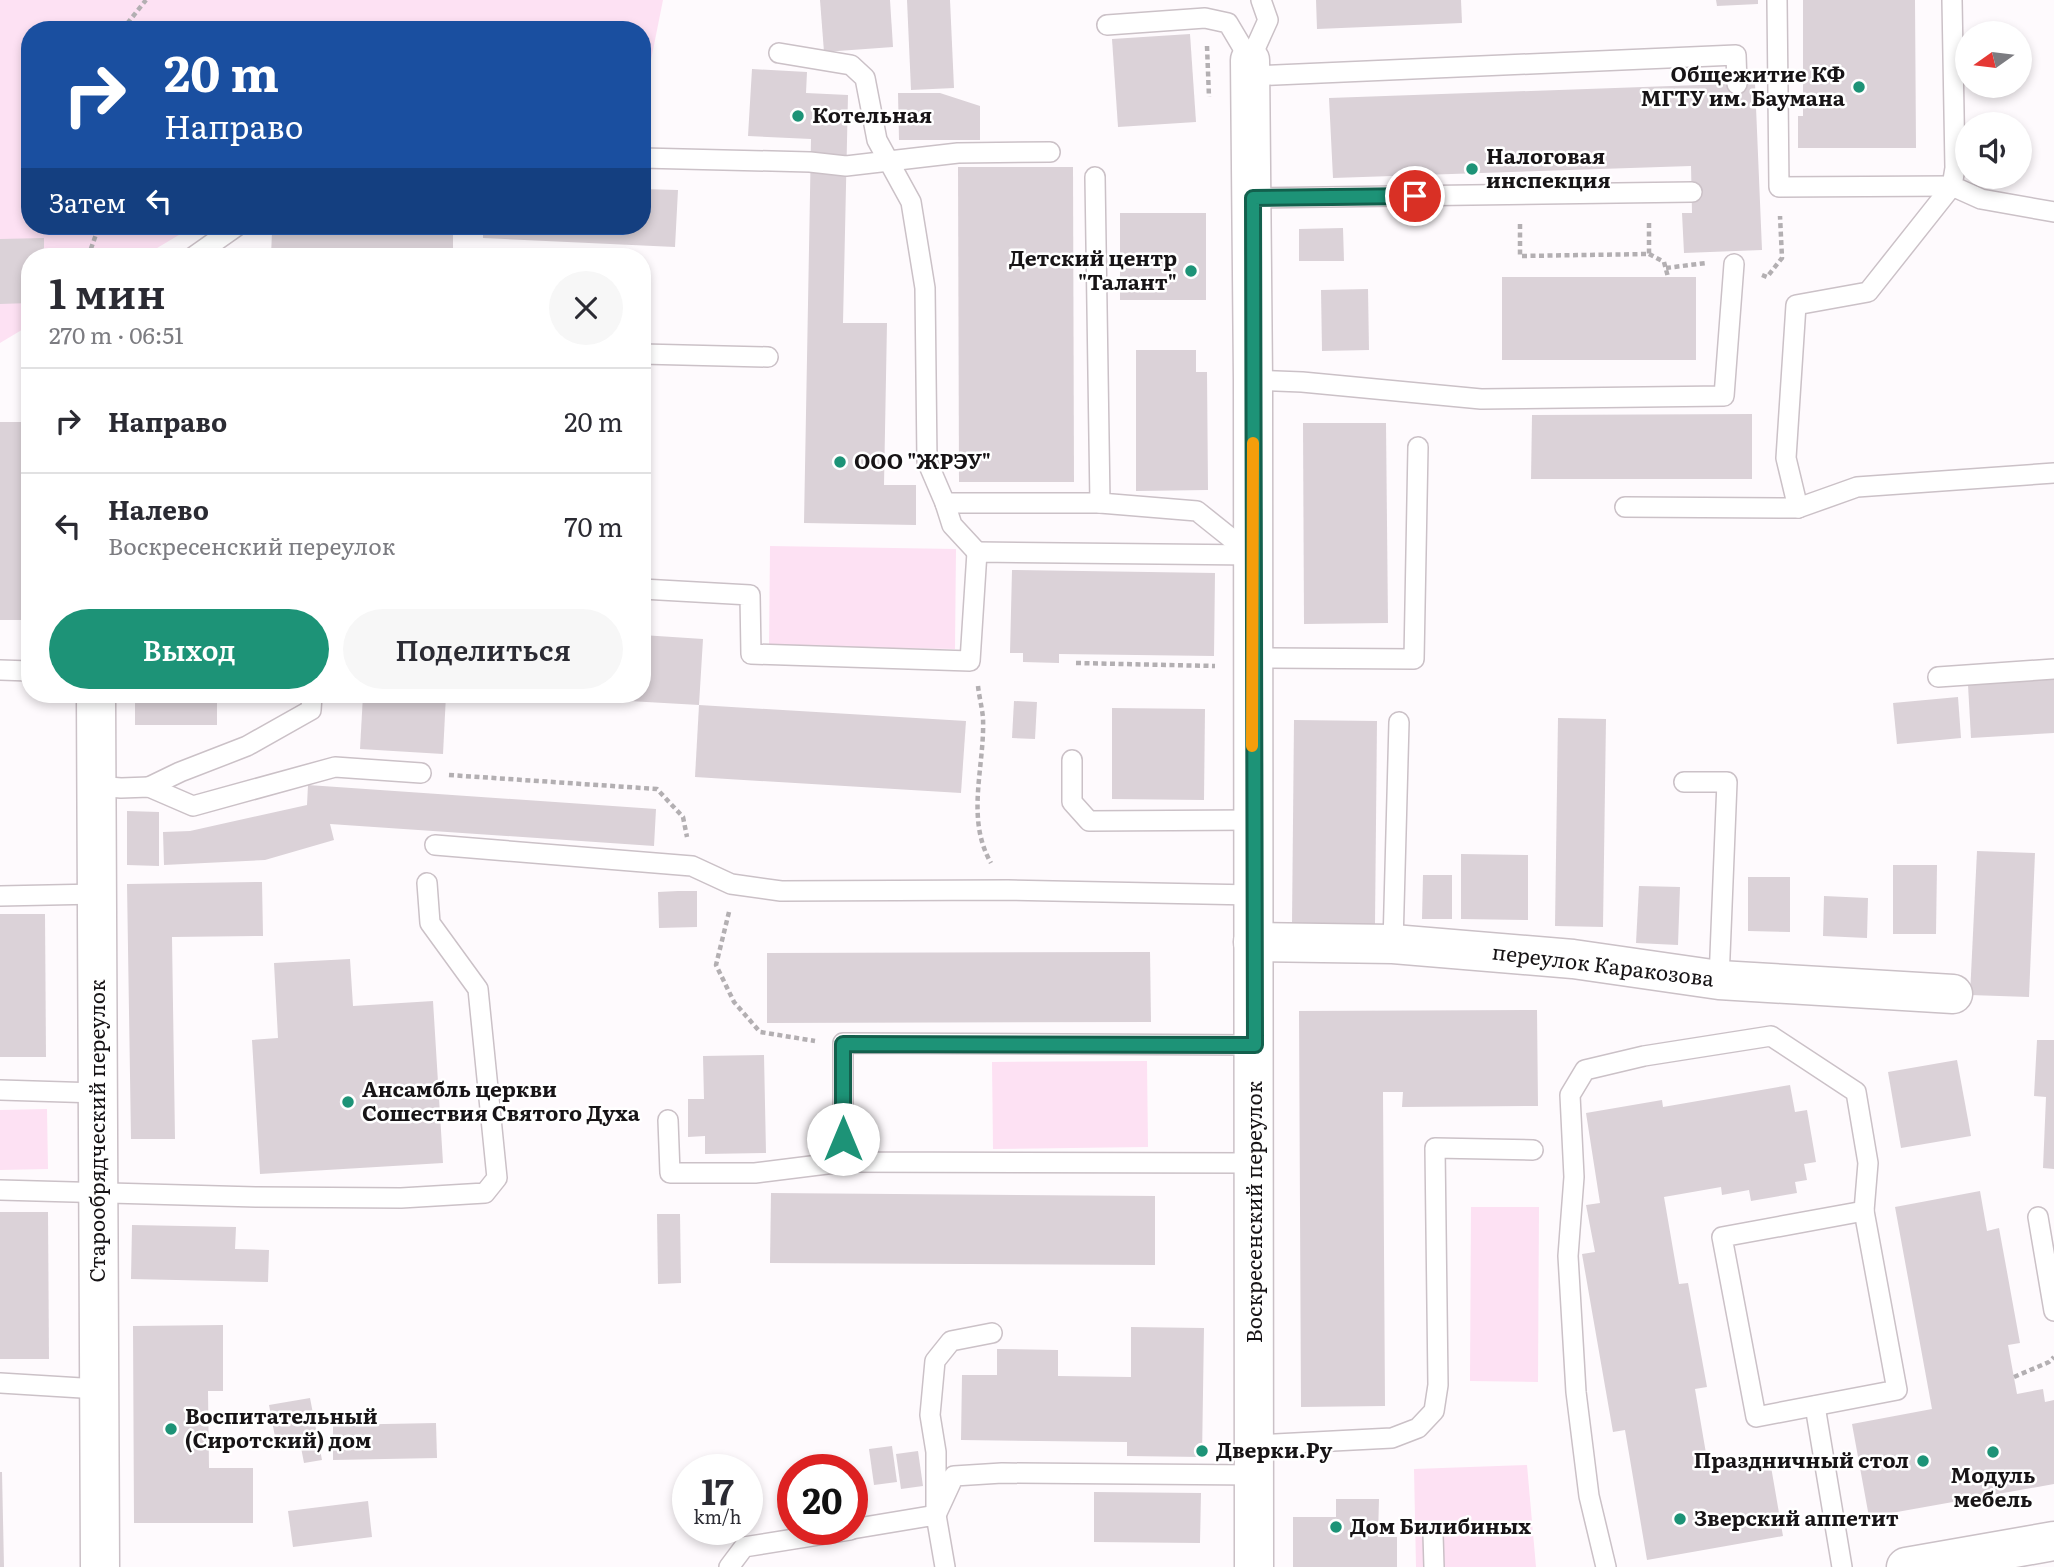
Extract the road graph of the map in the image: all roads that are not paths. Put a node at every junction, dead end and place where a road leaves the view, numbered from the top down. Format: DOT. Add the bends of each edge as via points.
graph roads {
  1 [pos="1261,0"];
  2 [pos="1777,0"];
  3 [pos="1952,0"];
  4 [pos="1107,25"];
  5 [pos="779,54"];
  6 [pos="1250,68"];
  7 [pos="1737,84"];
  8 [pos="1050,152"];
  9 [pos="651,158"];
  10 [pos="889,162"];
  11 [pos="1095,177"];
  12 [pos="1952,186"];
  13 [pos="1779,187"];
  14 [pos="1759,188"];
  15 [pos="1692,192"];
  16 [pos="1253,198"];
  17 [pos="2054,212"];
  18 [pos="224,235"];
  19 [pos="206,248"];
  20 [pos="1734,264"];
  21 [pos="651,354"];
  22 [pos="768,357"];
  23 [pos="1253,380"];
  24 [pos="1418,447"];
  25 [pos="2054,473"];
  26 [pos="946,503"];
  27 [pos="1100,503"];
  28 [pos="1625,507"];
  29 [pos="1798,508"];
  30 [pos="978,552"];
  31 [pos="1253,555"];
  32 [pos="651,590"];
  33 [pos="1238,662"];
  34 [pos="2054,669"];
  35 [pos="0,670"];
  36 [pos="21,671"];
  37 [pos="1938,677"];
  38 [pos="96,703"];
  39 [pos="311,703"];
  40 [pos="1399,722"];
  41 [pos="1072,760"];
  42 [pos="421,774"];
  43 [pos="1684,782"];
  44 [pos="96,786"];
  45 [pos="149,787"];
  46 [pos="1252,820"];
  47 [pos="435,845"];
  48 [pos="427,883"];
  49 [pos="99,894"];
  50 [pos="1253,895"];
  51 [pos="0,896"];
  52 [pos="1253,942"];
  53 [pos="1393,944"];
  54 [pos="1719,980"];
  55 [pos="1954,994"];
  56 [pos="1255,1045"];
  57 [pos="0,1090"];
  58 [pos="98,1093"];
  59 [pos="668,1120"];
  60 [pos="1533,1150"];
  61 [pos="843,1163"];
  62 [pos="1255,1163"];
  63 [pos="0,1190"];
  64 [pos="99,1191"];
  65 [pos="1864,1211"];
  66 [pos="2038,1216"];
  67 [pos="2054,1311"];
  68 [pos="992,1332"];
  69 [pos="0,1383"];
  70 [pos="98,1389"];
  71 [pos="1815,1406"];
  72 [pos="1255,1460"];
  73 [pos="936,1515"];
  74 [pos="868,1526"];
  75 [pos="1433,1534"];
  76 [pos="777,1541"];
  77 [pos="2044,1550"];
  78 [pos="100,1567"];
  79 [pos="729,1567"];
  80 [pos="945,1567"];
  81 [pos="1254,1567"];
  82 [pos="1434,1567"];
  83 [pos="1606,1567"];
  84 [pos="1842,1567"];
  85 [pos="1906,1567"];
  1 -- 6 [label="lane" via="1268,20"];
  2 -- 13 [label="lane"];
  3 -- 12 [label="lane"];
  4 -- 6 [label="lane" via="1205,18 1228,23"];
  5 -- 10 [label="lane" via="851,65 865,78 877,140"];
  6 -- 7 [label="lane" via="1736,55"];
  6 -- 16 [label="street, Воскресенский переулок"];
  8 -- 10 [label="lane" via="958,153"];
  9 -- 10 [label="lane" via="846,166"];
  10 -- 26 [label="lane" via="911,202 925,288 927,461"];
  11 -- 27 [label="lane"];
  12 -- 13 [label="lane"];
  12 -- 17 [label="lane" via="1981,199"];
  12 -- 29 [label="lane" via="1868,292 1796,304 1786,458"];
  13 -- 14 [label="lane"];
  15 -- 16 [label="lane"];
  16 -- 23 [label="street, Воскресенский переулок"];
  18 -- 19 [label="lane"];
  20 -- 23 [label="lane" via="1724,396 1481,399"];
  21 -- 22 [label="lane"];
  23 -- 31 [label="street, Воскресенский переулок"];
  24 -- 33 [label="lane" via="1414,659"];
  25 -- 29 [label="lane" via="1857,487"];
  26 -- 27 [label="lane"];
  26 -- 30 [label="lane" via="952,525"];
  27 -- 31 [label="lane" via="1196,511"];
  28 -- 29 [label="lane"];
  30 -- 31 [label="lane"];
  30 -- 32 [label="lane" via="970,661 751,654 750,595"];
  31 -- 33 [label="street, Воскресенский переулок"];
  33 -- 46 [label="street, Воскресенский переулок"];
  34 -- 37 [label="lane"];
  35 -- 36 [label="lane"];
  38 -- 44 [label="street, Старообрядческий переулок"];
  39 -- 45 [label="lane" via="311,710 247,746"];
  40 -- 53 [label="lane"];
  41 -- 46 [label="lane" via="1072,802 1089,821"];
  42 -- 45 [label="lane" via="335,767 193,806"];
  43 -- 54 [label="lane" via="1727,782"];
  44 -- 45 [label="lane"];
  44 -- 49 [label="street, Старообрядческий переулок"];
  46 -- 50 [label="street, Воскресенский переулок"];
  47 -- 50 [label="lane" via="692,866 731,884 781,891"];
  48 -- 64 [label="lane" via="430,923 478,989 497,1178 485,1193 375,1198"];
  49 -- 51 [label="lane"];
  49 -- 58 [label="street, Старообрядческий переулок"];
  50 -- 52 [label="street, Воскресенский переулок"];
  52 -- 53 [label="street, переулок Каракозова"];
  52 -- 56 [label="street, Воскресенский переулок"];
  53 -- 54 [label="street, переулок Каракозова" via="1573,959"];
  54 -- 55 [label="street, переулок Каракозова"];
  56 -- 61 [label="lane" via="843,1044"];
  56 -- 62 [label="street, Воскресенский переулок"];
  57 -- 58 [label="lane"];
  58 -- 64 [label="street, Старообрядческий переулок"];
  59 -- 61 [label="lane" via="670,1173 755,1173"];
  60 -- 72 [label="lane" via="1435,1148 1438,1385 1434,1411 1418,1428 1392,1438"];
  61 -- 62 [label="lane"];
  62 -- 72 [label="street, Воскресенский переулок"];
  63 -- 64 [label="lane"];
  64 -- 70 [label="street, Старообрядческий переулок"];
  65 -- 71 [label="lane" via="1898,1391"];
  65 -- 71 [label="lane" via="1722,1237 1756,1417"];
  65 -- 83 [label="lane" via="1868,1163 1856,1092 1771,1036 1585,1070 1570,1095 1574,1177 1568,1256 1576,1392 1589,1496"];
  66 -- 67 [label="lane"];
  68 -- 73 [label="lane" via="951,1341 935,1361 930,1415 936,1452"];
  69 -- 70 [label="lane"];
  70 -- 78 [label="street, Старообрядческий переулок"];
  71 -- 84 [label="lane"];
  72 -- 73 [label="lane" via="954,1476"];
  72 -- 81 [label="street, Воскресенский переулок"];
  73 -- 74 [label="lane"];
  73 -- 80 [label="lane"];
  75 -- 82 [label="lane"];
  76 -- 79 [label="lane" via="744,1547"];
  77 -- 85 [label="street"];
}
